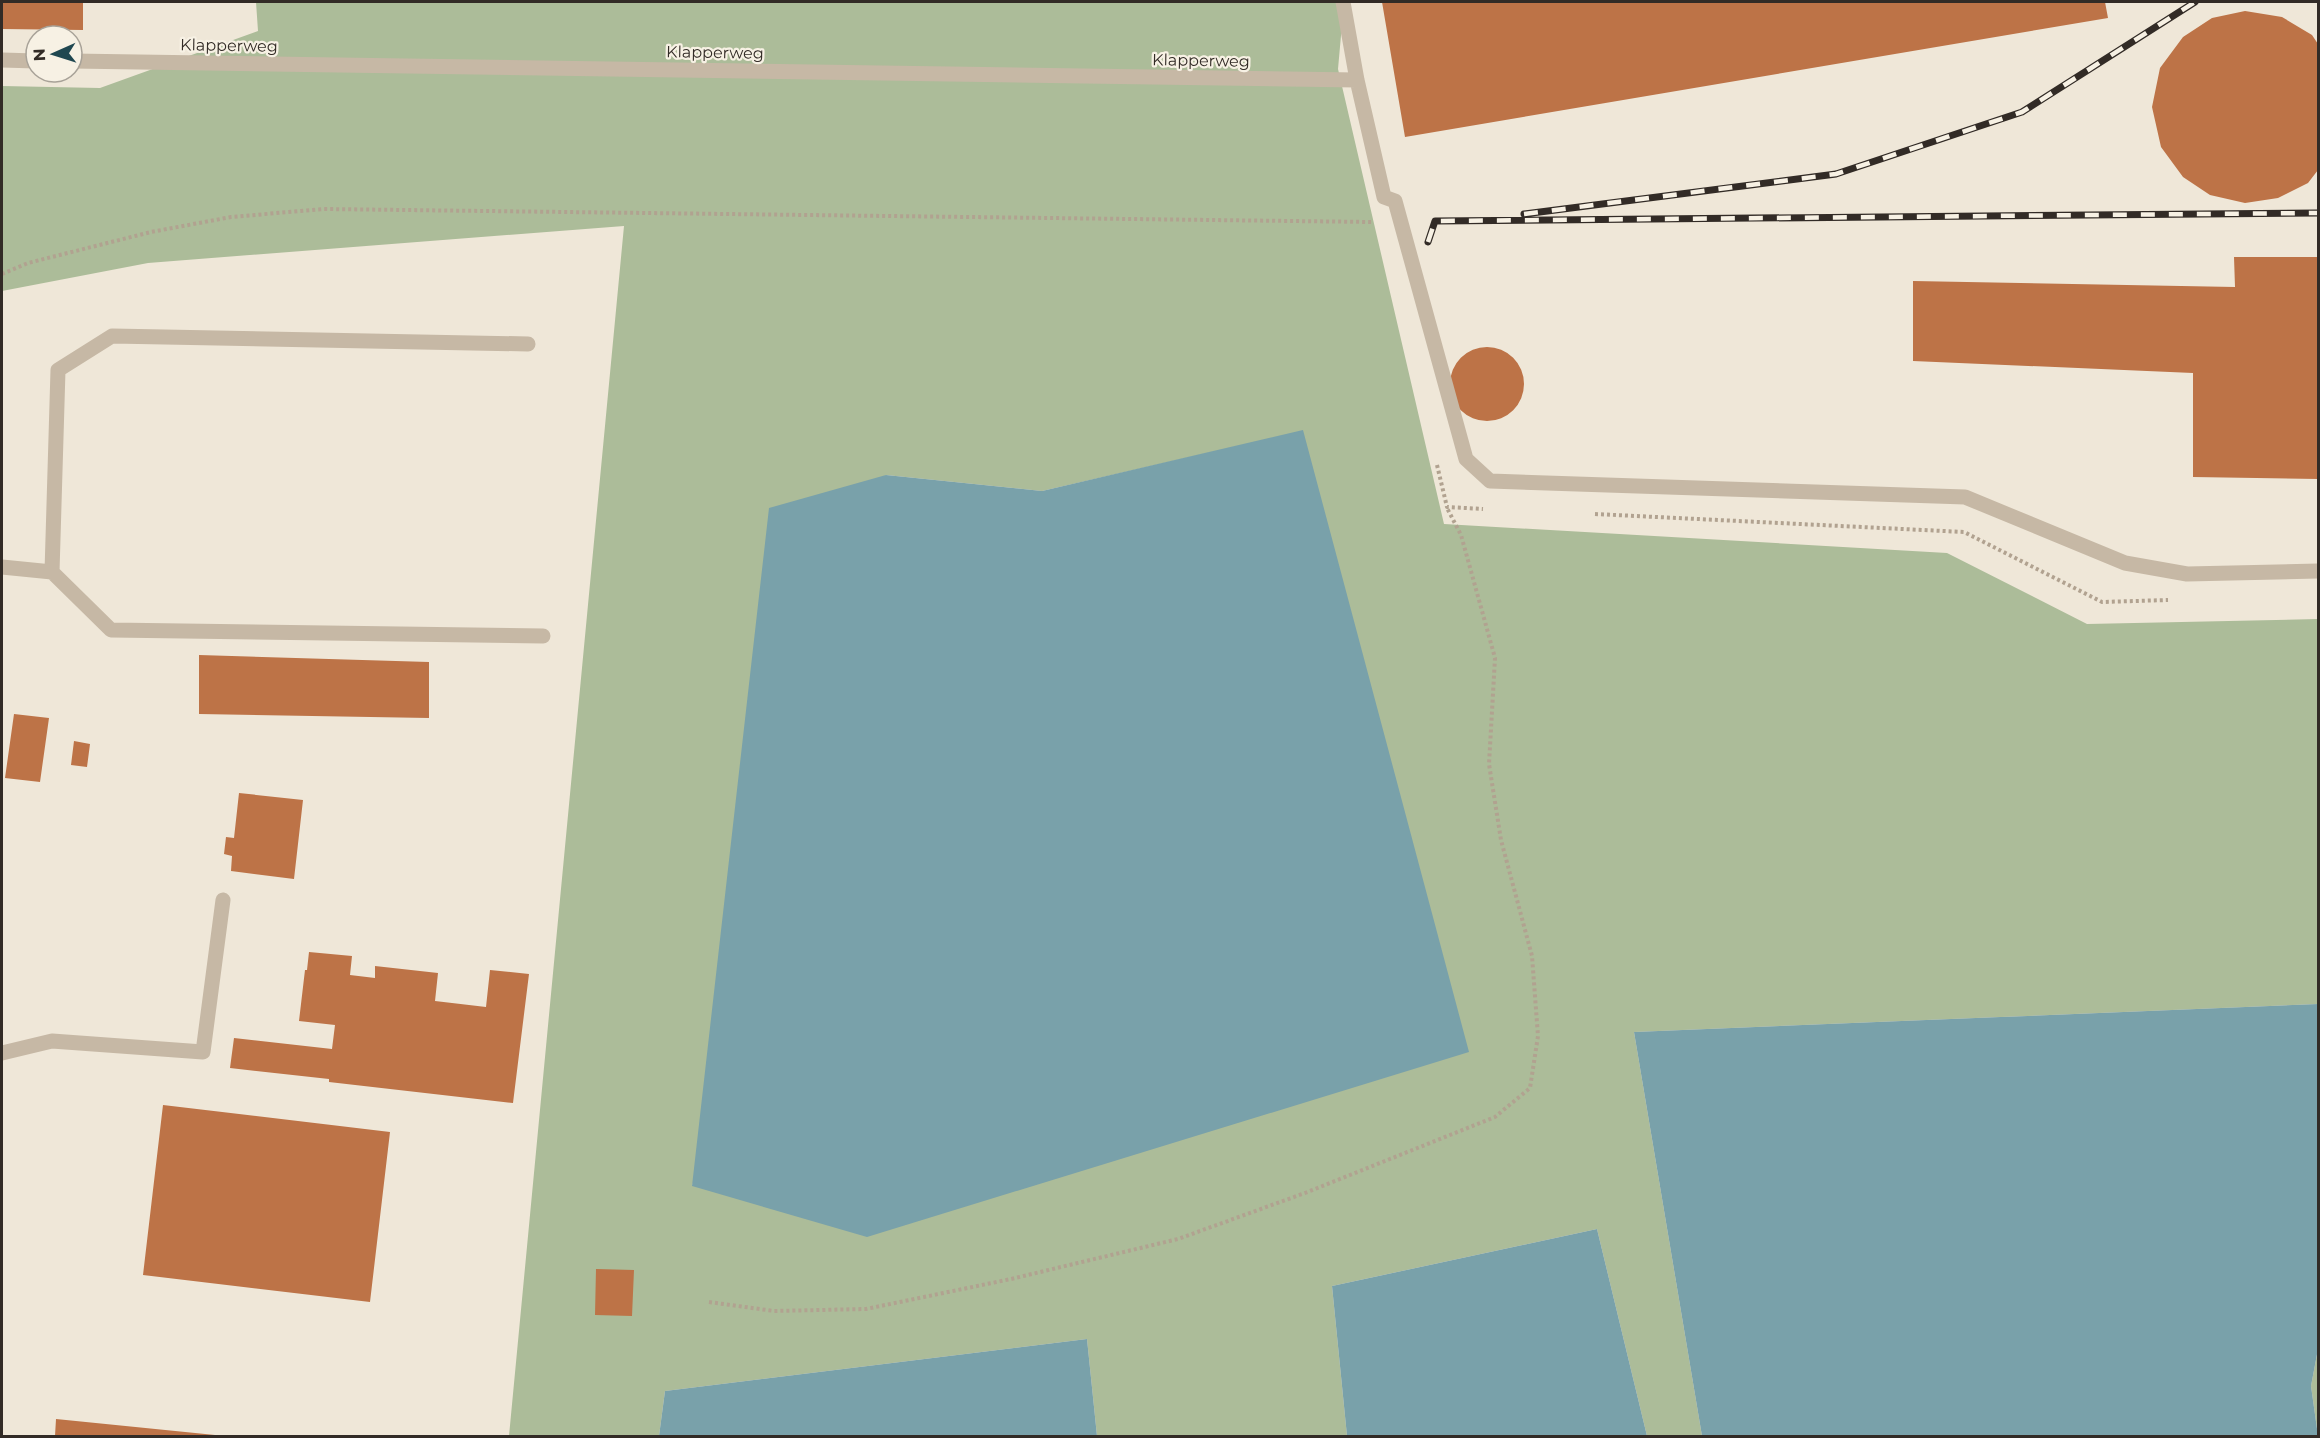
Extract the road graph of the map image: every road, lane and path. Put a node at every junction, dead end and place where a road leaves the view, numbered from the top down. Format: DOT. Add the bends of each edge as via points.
graph roads {
  1 [pos="1343,2"];
  2 [pos="2,60"];
  3 [pos="24,60"];
  4 [pos="84,61"];
  5 [pos="1357,80"];
  6 [pos="1342,223"];
  7 [pos="2,274"];
  8 [pos="528,344"];
  9 [pos="1446,507"];
  10 [pos="2,567"];
  11 [pos="52,572"];
  12 [pos="2319,572"];
  13 [pos="543,636"];
  14 [pos="223,900"];
  15 [pos="2,1053"];
  16 [pos="709,1302"];
  1 -- 5 [label="lane"];
  2 -- 3 [label="lane"];
  4 -- 5 [label="lane, Klapperweg"];
  5 -- 12 [label="lane" via="1384,197 1395,201 1466,459 1490,481 1965,497 2125,563 2187,574"];
  6 -- 7 [label="path" via="324,209 231,217 151,232 28,263"];
  8 -- 11 [label="lane" via="112,336 58,370"];
  9 -- 16 [label="path" via="1461,535 1495,658 1489,764 1501,840 1532,956 1538,1036 1530,1088 1495,1117 1178,1239 866,1309 774,1311"];
  10 -- 11 [label="lane"];
  11 -- 13 [label="lane" via="111,630"];
  14 -- 15 [label="lane" via="203,1052 52,1041"];
}
